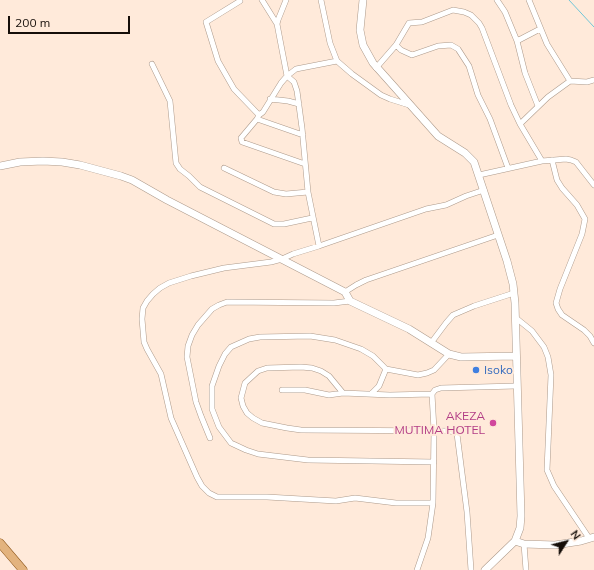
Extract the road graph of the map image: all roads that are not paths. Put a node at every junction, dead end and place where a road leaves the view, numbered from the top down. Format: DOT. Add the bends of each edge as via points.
graph roads {
  1 [pos="262,0"];
  2 [pos="286,0"];
  3 [pos="321,0"];
  4 [pos="363,0"];
  5 [pos="497,0"];
  6 [pos="529,0"];
  7 [pos="240,1"];
  8 [pos="277,24"];
  9 [pos="540,30"];
  10 [pos="517,41"];
  11 [pos="396,45"];
  12 [pos="337,61"];
  13 [pos="152,64"];
  14 [pos="376,68"];
  15 [pos="287,76"];
  16 [pos="594,80"];
  17 [pos="570,81"];
  18 [pos="270,99"];
  19 [pos="299,104"];
  20 [pos="410,105"];
  21 [pos="538,106"];
  22 [pos="258,117"];
  23 [pos="520,124"];
  24 [pos="303,135"];
  25 [pos="552,160"];
  26 [pos="542,161"];
  27 [pos="305,164"];
  28 [pos="0,166"];
  29 [pos="224,168"];
  30 [pos="508,168"];
  31 [pos="479,175"];
  32 [pos="594,185"];
  33 [pos="484,190"];
  34 [pos="308,192"];
  35 [pos="312,218"];
  36 [pos="498,235"];
  37 [pos="319,246"];
  38 [pos="282,259"];
  39 [pos="345,292"];
  40 [pos="514,293"];
  41 [pos="350,300"];
  42 [pos="516,318"];
  43 [pos="431,343"];
  44 [pos="594,343"];
  45 [pos="449,354"];
  46 [pos="516,356"];
  47 [pos="386,370"];
  48 [pos="516,386"];
  49 [pos="282,390"];
  50 [pos="343,393"];
  51 [pos="371,394"];
  52 [pos="432,394"];
  53 [pos="434,430"];
  54 [pos="210,438"];
  55 [pos="434,462"];
  56 [pos="433,503"];
  57 [pos="592,537"];
  58 [pos="515,541"];
  59 [pos="0,543"];
  60 [pos="524,544"];
  61 [pos="23,570"];
  62 [pos="417,570"];
  63 [pos="471,570"];
  64 [pos="485,570"];
  65 [pos="526,570"];
  1 -- 8 [label="street"];
  2 -- 8 [label="street"];
  3 -- 12 [label="street" via="330,43"];
  4 -- 14 [label="street" via="361,37 366,53"];
  5 -- 10 [label="street"];
  6 -- 9 [label="street"];
  7 -- 22 [label="street" via="206,24 218,61 228,79"];
  8 -- 15 [label="street"];
  9 -- 10 [label="street"];
  9 -- 17 [label="street" via="552,55"];
  10 -- 21 [label="street" via="525,73"];
  11 -- 14 [label="street"];
  11 -- 23 [label="street" via="409,23 422,22 453,10 471,15 479,22 484,33"];
  11 -- 30 [label="street" via="412,55 438,46 451,45 458,49 469,66"];
  12 -- 15 [label="street" via="296,69"];
  12 -- 20 [label="street" via="381,95"];
  13 -- 35 [label="street" via="170,100 176,163 180,169 200,187 273,224"];
  14 -- 20 [label="street"];
  15 -- 18 [label="street"];
  15 -- 19 [label="street" via="295,84"];
  16 -- 17 [label="street"];
  17 -- 21 [label="street"];
  18 -- 19 [label="street"];
  18 -- 22 [label="street"];
  19 -- 24 [label="street"];
  20 -- 31 [label="street" via="438,136 474,162"];
  21 -- 23 [label="street"];
  22 -- 24 [label="street"];
  22 -- 27 [label="street" via="241,138 242,142"];
  23 -- 26 [label="street"];
  24 -- 27 [label="street"];
  25 -- 26 [label="street"];
  25 -- 32 [label="street" via="571,160"];
  25 -- 44 [label="street" via="557,180 580,208 585,219 582,234 556,303 562,315 584,330"];
  26 -- 30 [label="street"];
  27 -- 34 [label="street"];
  28 -- 38 [label="street" via="20,162 62,162 121,176"];
  29 -- 34 [label="street" via="274,192"];
  30 -- 31 [label="street"];
  31 -- 33 [label="street"];
  33 -- 36 [label="street"];
  33 -- 37 [label="street"];
  34 -- 35 [label="street"];
  35 -- 37 [label="street"];
  36 -- 39 [label="street" via="366,280"];
  36 -- 40 [label="street" via="508,261"];
  37 -- 38 [label="street"];
  38 -- 39 [label="street"];
  38 -- 56 [label="street" via="224,268 169,283 153,294 143,308 144,342 161,374 171,418 202,486 217,497 228,498 267,497 336,501 355,498 396,503"];
  39 -- 41 [label="street"];
  40 -- 42 [label="street"];
  40 -- 43 [label="street" via="453,315"];
  41 -- 43 [label="street" via="404,326"];
  41 -- 54 [label="street" via="334,304 227,302 212,309 192,335 187,358 196,402"];
  42 -- 46 [label="street"];
  42 -- 57 [label="street" via="532,331 548,356 551,375 547,470 554,486"];
  43 -- 45 [label="street"];
  45 -- 46 [label="street" via="461,357"];
  45 -- 47 [label="street" via="427,373 418,375"];
  46 -- 48 [label="street"];
  47 -- 51 [label="street" via="379,386"];
  47 -- 55 [label="street" via="367,353 335,340 310,336 249,339 231,347 225,354 212,386 212,409 222,432 231,443 258,454 308,460"];
  48 -- 52 [label="street" via="441,388"];
  48 -- 58 [label="street" via="521,516"];
  49 -- 50 [label="street" via="305,390 329,395"];
  50 -- 51 [label="street"];
  50 -- 53 [label="street" via="329,376 320,370 301,367 267,368 258,371 245,383 241,398 242,406 253,418 262,423 287,428"];
  51 -- 52 [label="street"];
  52 -- 53 [label="street"];
  53 -- 55 [label="street"];
  53 -- 63 [label="street" via="454,432 459,438"];
  55 -- 56 [label="street"];
  56 -- 62 [label="street" via="428,538"];
  57 -- 60 [label="street" via="555,545"];
  58 -- 60 [label="street"];
  58 -- 64 [label="street"];
  59 -- 61 [label="main road"];
  60 -- 65 [label="street"];
}
